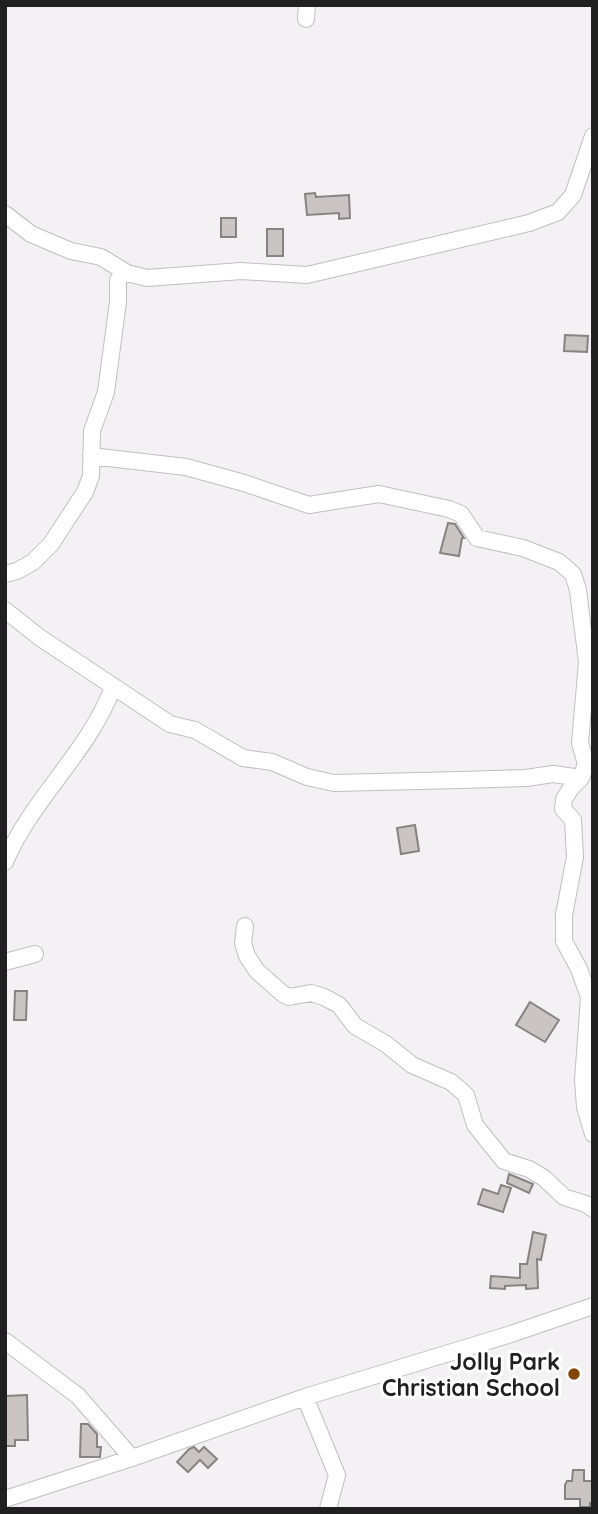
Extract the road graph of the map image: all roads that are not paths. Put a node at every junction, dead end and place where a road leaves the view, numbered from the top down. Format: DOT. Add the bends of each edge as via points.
graph roads {
  1 [pos="593,136"];
  2 [pos="5,214"];
  3 [pos="122,270"];
  4 [pos="91,456"];
  5 [pos="5,574"];
  6 [pos="5,610"];
  7 [pos="113,687"];
  8 [pos="581,778"];
  9 [pos="5,862"];
  10 [pos="245,926"];
  11 [pos="35,954"];
  12 [pos="5,962"];
  13 [pos="593,1134"];
  14 [pos="593,1209"];
  15 [pos="593,1306"];
  16 [pos="5,1341"];
  17 [pos="305,1396"];
  18 [pos="132,1458"];
  19 [pos="5,1499"];
  20 [pos="328,1509"];
  1 -- 3 [label="street" via="573,195 558,212 529,223 307,275 242,271 147,278"];
  2 -- 3 [label="street" via="31,234 71,251 101,257"];
  3 -- 4 [label="street" via="106,392 92,431"];
  4 -- 5 [label="street" via="85,492 51,544 33,562"];
  4 -- 8 [label="street" via="196,469 309,505 379,494 449,509 461,514 477,538 559,562 573,574 578,590 587,662 580,743 586,764"];
  6 -- 7 [label="street"];
  7 -- 8 [label="street" via="170,724 195,730 243,758 272,762 334,783 553,774"];
  7 -- 9 [label="street" via="104,710 49,788"];
  8 -- 13 [label="street" via="564,799 563,809 573,820 575,857 564,941 589,997 583,1080"];
  10 -- 14 [label="street" via="247,956 283,994 324,997 339,1005 355,1026 412,1065 451,1082 466,1095 475,1125 504,1161 529,1169 564,1197"];
  11 -- 12 [label="street"];
  15 -- 17 [label="street"];
  16 -- 18 [label="street" via="78,1396"];
  17 -- 18 [label="street"];
  17 -- 20 [label="street" via="337,1475"];
  18 -- 19 [label="street"];
}
